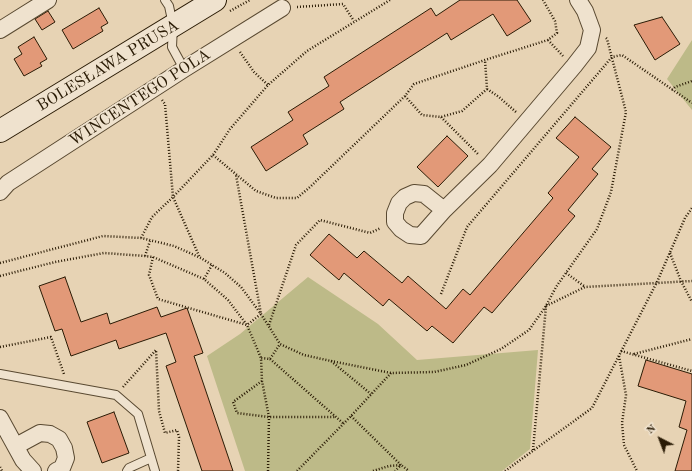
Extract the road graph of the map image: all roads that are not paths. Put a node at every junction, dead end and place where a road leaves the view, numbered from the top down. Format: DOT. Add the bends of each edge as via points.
graph roads {
  1 [pos="48,0"];
  2 [pos="165,0"];
  3 [pos="215,0"];
  4 [pos="578,0"];
  5 [pos="282,8"];
  6 [pos="173,25"];
  7 [pos="0,30"];
  8 [pos="184,69"];
  9 [pos="0,131"];
  10 [pos="0,192"];
  11 [pos="444,210"];
  12 [pos="0,374"];
  13 [pos="0,418"];
  14 [pos="16,446"];
  15 [pos="151,458"];
  16 [pos="33,471"];
  17 [pos="56,471"];
  18 [pos="127,471"];
  19 [pos="155,471"];
  1 -- 7 [label="street"];
  2 -- 6 [label="lane"];
  3 -- 6 [label="street, BOLESŁAWA PRUSA"];
  4 -- 11 [label="street" via="592,30 588,48 490,165"];
  5 -- 8 [label="street, WINCENTEGO POLA"];
  6 -- 8 [label="lane" via="172,47"];
  6 -- 9 [label="street, BOLESŁAWA PRUSA"];
  8 -- 10 [label="street, WINCENTEGO POLA" via="8,183"];
  11 -- 11 [label="street" via="421,236 410,235 395,222 399,203 414,193 424,194"];
  12 -- 15 [label="lane" via="116,395 138,414"];
  13 -- 14 [label="street"];
  14 -- 16 [label="street" via="23,460"];
  14 -- 17 [label="street" via="40,433 50,434 59,439 66,458 62,468"];
  15 -- 18 [label="lane"];
  15 -- 19 [label="lane"];
}
